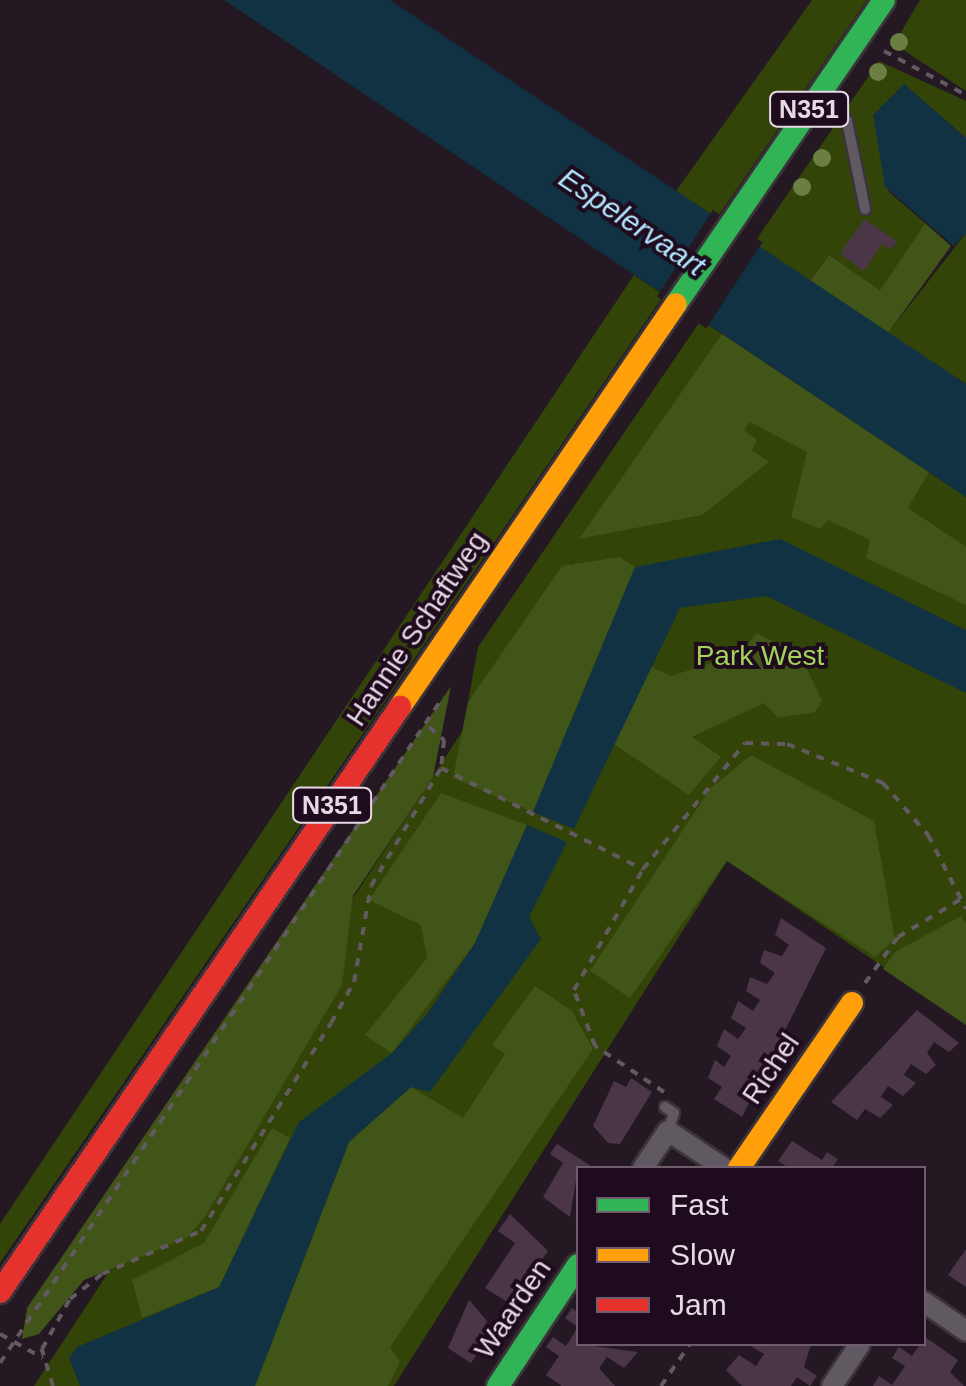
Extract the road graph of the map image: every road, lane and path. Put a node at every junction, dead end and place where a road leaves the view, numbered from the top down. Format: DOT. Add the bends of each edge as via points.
graph roads {
  1 [pos="884,0"];
  2 [pos="880,49"];
  3 [pos="966,95"];
  4 [pos="818,96"];
  5 [pos="866,209"];
  6 [pos="446,692"];
  7 [pos="429,727"];
  8 [pos="440,768"];
  9 [pos="644,869"];
  10 [pos="961,899"];
  11 [pos="966,909"];
  12 [pos="874,969"];
  13 [pos="852,1003"];
  14 [pos="669,1117"];
  15 [pos="644,1166"];
  16 [pos="722,1166"];
  17 [pos="740,1166"];
  18 [pos="576,1269"];
  19 [pos="0,1292"];
  20 [pos="926,1303"];
  21 [pos="966,1330"];
  22 [pos="0,1334"];
  23 [pos="14,1342"];
  24 [pos="689,1346"];
  25 [pos="859,1346"];
  26 [pos="43,1358"];
  27 [pos="0,1363"];
  28 [pos="54,1386"];
  29 [pos="498,1386"];
  30 [pos="662,1386"];
  31 [pos="832,1386"];
  1 -- 4 [label="main road, Hannie Schaftweg / N351"];
  2 -- 3 [label="path"];
  4 -- 5 [label="lane" via="847,121"];
  4 -- 19 [label="main road, Hannie Schaftweg / N351"];
  6 -- 7 [label="path"];
  7 -- 8 [label="path" via="444,740"];
  7 -- 23 [label="path"];
  8 -- 9 [label="path"];
  8 -- 26 [label="path" via="371,886 350,992 201,1231 83,1285 53,1324"];
  9 -- 10 [label="path" via="721,764 744,743 768,739 891,789"];
  9 -- 14 [label="path" via="585,964 574,1002 596,1046 670,1096"];
  10 -- 11 [label="path"];
  10 -- 12 [label="path" via="905,931"];
  13 -- 17 [label="main road, Richel"];
  14 -- 15 [label="street"];
  14 -- 16 [label="street"];
  18 -- 29 [label="main road, Waarden" via="541,1336"];
  20 -- 21 [label="street"];
  22 -- 23 [label="path"];
  23 -- 26 [label="path"];
  23 -- 27 [label="path"];
  24 -- 30 [label="path"];
  25 -- 31 [label="street"];
  26 -- 28 [label="path"];
}
